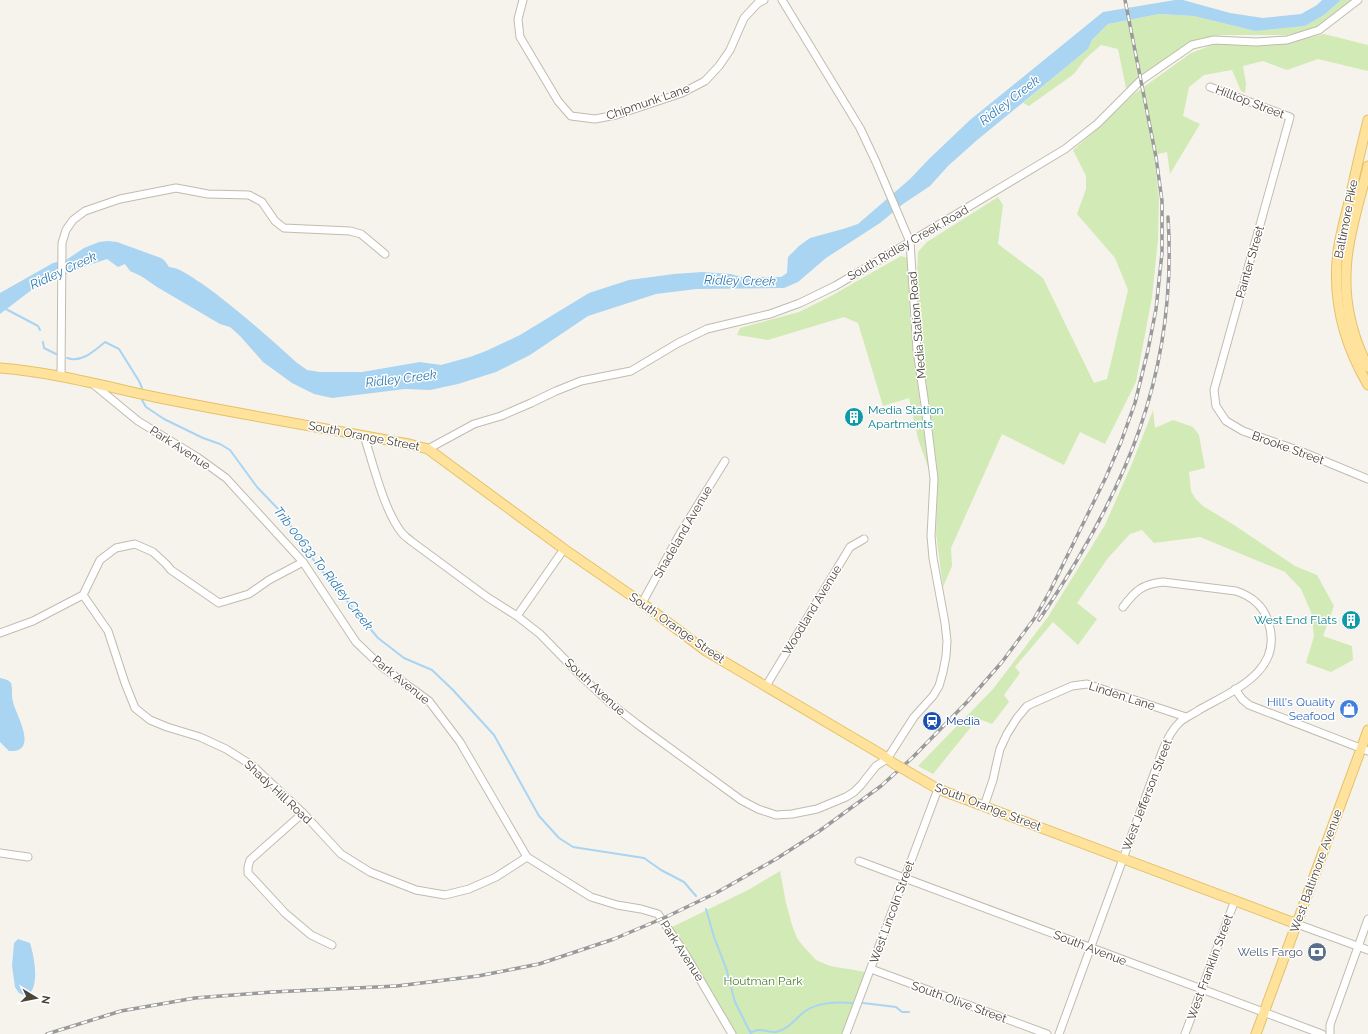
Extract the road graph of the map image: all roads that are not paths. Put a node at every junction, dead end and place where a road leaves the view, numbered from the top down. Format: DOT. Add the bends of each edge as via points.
graph roads {
  1 [pos="523,0"];
  2 [pos="764,0"];
  3 [pos="782,0"];
  4 [pos="1358,0"];
  5 [pos="1210,87"];
  6 [pos="1290,117"];
  7 [pos="1368,120"];
  8 [pos="1366,133"];
  9 [pos="1368,166"];
  10 [pos="910,242"];
  11 [pos="386,254"];
  12 [pos="1368,367"];
  13 [pos="0,368"];
  14 [pos="60,377"];
  15 [pos="92,383"];
  16 [pos="1368,385"];
  17 [pos="1216,406"];
  18 [pos="364,436"];
  19 [pos="428,449"];
  20 [pos="725,461"];
  21 [pos="1368,479"];
  22 [pos="864,539"];
  23 [pos="564,549"];
  24 [pos="303,562"];
  25 [pos="83,595"];
  26 [pos="642,603"];
  27 [pos="1123,607"];
  28 [pos="517,616"];
  29 [pos="0,632"];
  30 [pos="766,686"];
  31 [pos="1235,689"];
  32 [pos="1186,718"];
  33 [pos="1368,730"];
  34 [pos="1364,750"];
  35 [pos="890,761"];
  36 [pos="938,789"];
  37 [pos="984,806"];
  38 [pos="302,813"];
  39 [pos="0,853"];
  40 [pos="526,856"];
  41 [pos="28,857"];
  42 [pos="1123,859"];
  43 [pos="859,861"];
  44 [pos="905,878"];
  45 [pos="1235,900"];
  46 [pos="1368,919"];
  47 [pos="1297,924"];
  48 [pos="332,946"];
  49 [pos="1358,947"];
  50 [pos="1090,948"];
  51 [pos="1368,950"];
  52 [pos="871,969"];
  53 [pos="1202,990"];
  54 [pos="1264,1013"];
  55 [pos="732,1034"];
  56 [pos="846,1034"];
  57 [pos="1047,1034"];
  58 [pos="1059,1034"];
  59 [pos="1185,1034"];
  60 [pos="1256,1034"];
  61 [pos="1322,1034"];
  62 [pos="1330,1034"];
  1 -- 2 [label="street, Chipmunk Lane" via="518,19 520,36 558,102 571,116 595,119 616,115 674,95 705,81 730,50 744,18"];
  3 -- 10 [label="street, Media Station Road" via="860,128"];
  4 -- 10 [label="street, South Ridley Creek Road" via="1319,30 1287,40 1214,40 1192,45 1140,81 1097,124 1065,149"];
  5 -- 6 [label="street, Hilltop Street"];
  6 -- 17 [label="street, Painter Street" via="1214,390"];
  7 -- 8 [label="main road, Baltimore Pike"];
  8 -- 16 [label="main road, Baltimore Pike" via="1341,234 1337,278 1343,327 1353,356"];
  9 -- 12 [label="main road, Baltimore Pike" via="1348,252 1346,277 1352,324"];
  10 -- 19 [label="street, South Ridley Creek Road" via="835,286 800,303 770,314 707,330 678,343 631,371 581,381 556,390 501,416 474,424"];
  10 -- 35 [label="street, Media Station Road" via="917,350 934,479 931,536 933,558 947,641 939,686 914,717"];
  11 -- 14 [label="street" via="361,234 350,231 284,228 275,221 262,202 249,195 208,194 176,188 120,199 85,211 66,230 62,243"];
  13 -- 14 [label="main road, South Orange Street"];
  14 -- 15 [label="main road, South Orange Street"];
  15 -- 18 [label="main road, South Orange Street"];
  15 -- 24 [label="street, Park Avenue" via="138,421 226,478"];
  17 -- 21 [label="street, Brooke Street" via="1226,421 1243,432 1300,451"];
  18 -- 19 [label="main road, South Orange Street"];
  18 -- 28 [label="street, South Avenue" via="386,500 402,533 487,597"];
  19 -- 23 [label="main road, South Orange Street"];
  20 -- 26 [label="street, Shadeland Avenue" via="681,532"];
  22 -- 30 [label="street, Woodland Avenue" via="850,547"];
  23 -- 26 [label="main road, South Orange Street"];
  23 -- 28 [label="street"];
  24 -- 25 [label="street" via="249,594 219,603 171,570 153,552 135,544 116,548 100,560"];
  24 -- 40 [label="street, Park Avenue" via="356,642 381,666 429,701 451,730"];
  25 -- 29 [label="street" via="33,621"];
  25 -- 38 [label="street, Shady Hill Road" via="108,632 135,708 150,720 226,749 253,766"];
  26 -- 30 [label="main road, South Orange Street" via="706,651"];
  27 -- 31 [label="street, West Jefferson Street" via="1140,588 1163,582 1225,589 1250,596 1268,620 1271,634 1270,649 1265,664 1255,676"];
  28 -- 35 [label="street, South Avenue" via="540,634 583,678 637,724 741,800 758,809 776,815 817,809 854,792 876,766"];
  30 -- 35 [label="main road, South Orange Street"];
  31 -- 32 [label="street, West Jefferson Street"];
  31 -- 34 [label="street" via="1249,705"];
  32 -- 37 [label="street, Linden Lane" via="1087,684 1072,686 1027,706 1017,718 1000,749"];
  32 -- 42 [label="street, West Jefferson Street" via="1168,736"];
  33 -- 34 [label="main road, West Baltimore Avenue"];
  34 -- 47 [label="main road, West Baltimore Avenue"];
  35 -- 36 [label="main road, South Orange Street, bridge"];
  36 -- 37 [label="main road, South Orange Street"];
  36 -- 44 [label="street, West Lincoln Street"];
  37 -- 42 [label="main road, South Orange Street"];
  38 -- 40 [label="street, Shady Hill Road" via="341,854 370,872 416,890 445,895 469,889 496,877"];
  38 -- 48 [label="street" via="250,860 248,873 285,913 311,935"];
  39 -- 41 [label="street"];
  40 -- 55 [label="street, Park Avenue" via="591,897 658,914 684,952"];
  42 -- 45 [label="main road, South Orange Street"];
  42 -- 50 [label="street, West Jefferson Street"];
  43 -- 44 [label="street, South Avenue"];
  44 -- 50 [label="street, South Avenue"];
  44 -- 52 [label="street, West Lincoln Street"];
  45 -- 47 [label="main road, South Orange Street"];
  45 -- 53 [label="street, West Franklin Street"];
  46 -- 49 [label="street"];
  47 -- 49 [label="street, South Orange Street"];
  47 -- 54 [label="main road, West Baltimore Avenue"];
  49 -- 51 [label="street, South Orange Street"];
  49 -- 62 [label="street" via="1330,1025"];
  50 -- 53 [label="street, South Avenue"];
  50 -- 58 [label="street, West Jefferson Street"];
  52 -- 56 [label="street, West Lincoln Street"];
  52 -- 57 [label="street, South Olive Street"];
  53 -- 54 [label="street, South Avenue"];
  53 -- 59 [label="street, West Franklin Street"];
  54 -- 60 [label="main road, West Baltimore Avenue"];
  54 -- 61 [label="street, South Avenue"];
}
